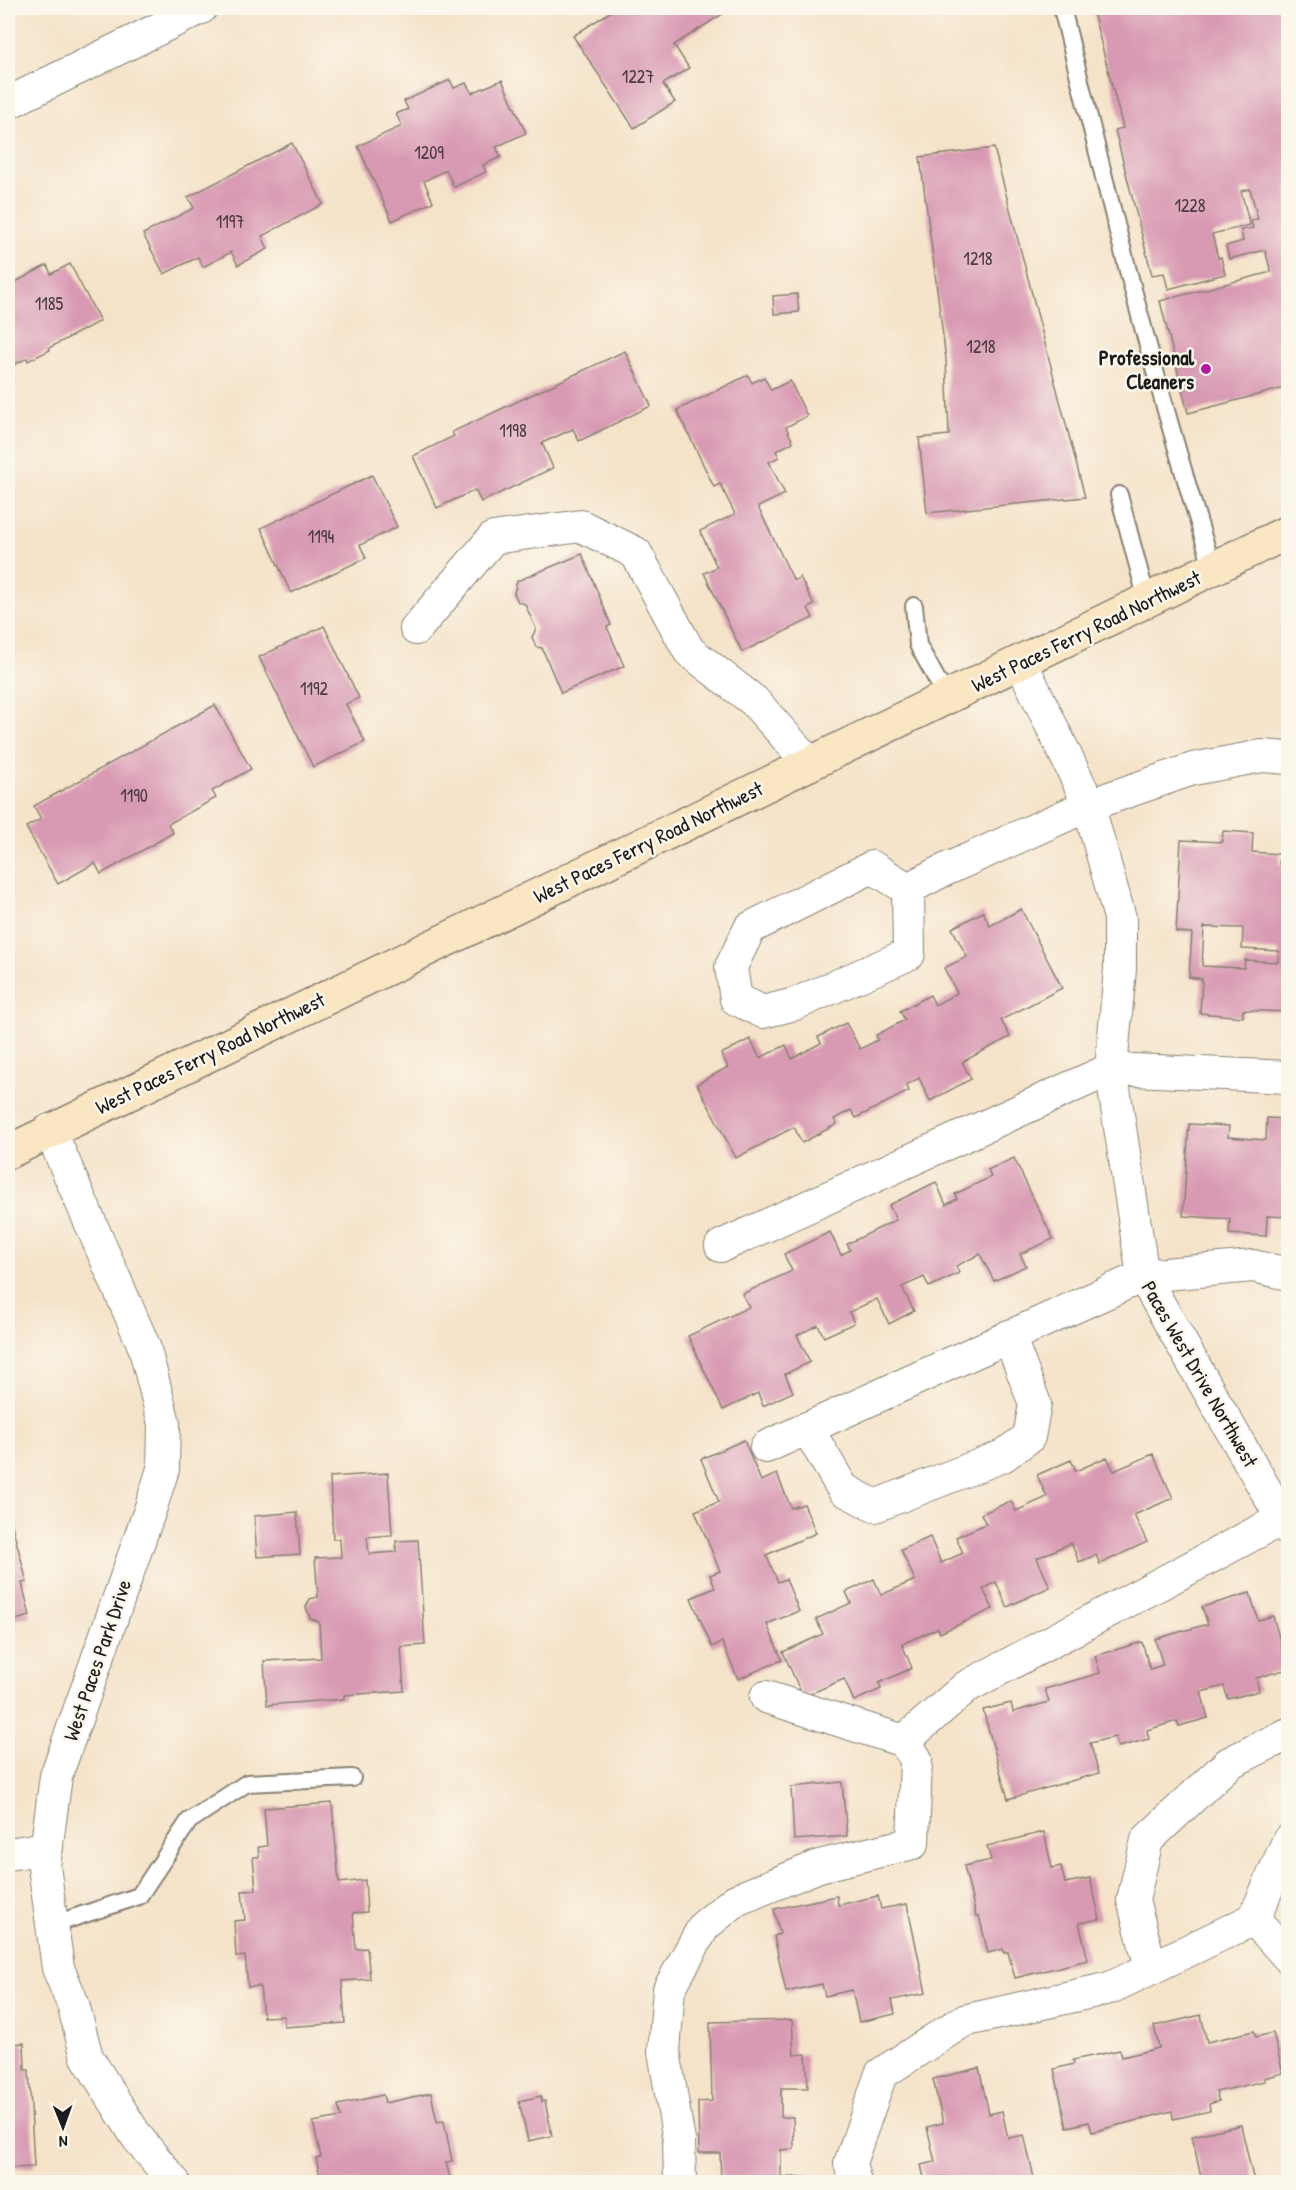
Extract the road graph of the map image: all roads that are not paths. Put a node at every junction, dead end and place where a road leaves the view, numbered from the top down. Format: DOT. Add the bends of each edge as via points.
graph roads {
  1 [pos="201,8"];
  2 [pos="1062,8"];
  3 [pos="8,103"];
  4 [pos="1119,495"];
  5 [pos="1288,532"];
  6 [pos="1213,568"];
  7 [pos="1147,600"];
  8 [pos="914,606"];
  9 [pos="416,629"];
  10 [pos="1021,662"];
  11 [pos="947,698"];
  12 [pos="1288,758"];
  13 [pos="810,764"];
  14 [pos="1089,805"];
  15 [pos="908,889"];
  16 [pos="1111,1069"];
  17 [pos="1288,1077"];
  18 [pos="50,1130"];
  19 [pos="8,1152"];
  20 [pos="722,1246"];
  21 [pos="1288,1275"];
  22 [pos="1143,1276"];
  23 [pos="1009,1336"];
  24 [pos="807,1428"];
  25 [pos="766,1447"];
  26 [pos="1285,1524"];
  27 [pos="766,1697"];
  28 [pos="1288,1734"];
  29 [pos="904,1741"];
  30 [pos="351,1778"];
  31 [pos="1288,1841"];
  32 [pos="46,1848"];
  33 [pos="8,1854"];
  34 [pos="1254,1919"];
  35 [pos="52,1925"];
  36 [pos="1288,1957"];
  37 [pos="1151,1968"];
  38 [pos="174,2182"];
  39 [pos="680,2182"];
  40 [pos="855,2182"];
  1 -- 3 [label="street"];
  2 -- 6 [label="lane" via="1112,213"];
  4 -- 7 [label="lane"];
  5 -- 6 [label="main road, West Paces Ferry Road Northwest"];
  6 -- 7 [label="main road, West Paces Ferry Road Northwest"];
  7 -- 10 [label="main road, West Paces Ferry Road Northwest"];
  8 -- 11 [label="lane" via="918,645"];
  9 -- 13 [label="street" via="493,538 581,526 636,553 689,651 754,701"];
  10 -- 11 [label="main road, West Paces Ferry Road Northwest"];
  10 -- 14 [label="street, Paces West Drive Northwest"];
  11 -- 13 [label="main road, West Paces Ferry Road Northwest"];
  12 -- 14 [label="street" via="1262,756 1193,770"];
  13 -- 18 [label="main road, West Paces Ferry Road Northwest"];
  14 -- 15 [label="street"];
  14 -- 16 [label="street, Paces West Drive Northwest" via="1120,918 1120,969"];
  15 -- 15 [label="street" via="872,867 750,928 730,967 736,999 763,1012 795,1004 909,954"];
  16 -- 17 [label="street"];
  16 -- 20 [label="street"];
  16 -- 22 [label="street, Paces West Drive Northwest"];
  18 -- 19 [label="main road, West Paces Ferry Road Northwest"];
  18 -- 32 [label="street, West Paces Park Drive" via="144,1346 164,1423 163,1469 56,1776"];
  21 -- 22 [label="street" via="1253,1266"];
  22 -- 23 [label="street"];
  22 -- 26 [label="street, Paces West Drive Northwest"];
  23 -- 24 [label="street"];
  23 -- 24 [label="street" via="1035,1404 1029,1437 1003,1456 875,1506 843,1490"];
  24 -- 25 [label="street"];
  26 -- 29 [label="street" via="966,1687"];
  27 -- 29 [label="street"];
  28 -- 37 [label="street" via="1229,1763 1147,1840 1133,1900"];
  29 -- 39 [label="street" via="916,1759 913,1843 819,1866 736,1900 704,1926 669,1989 664,2051 679,2141"];
  30 -- 35 [label="lane" via="247,1783 189,1821 139,1896"];
  31 -- 34 [label="street"];
  32 -- 33 [label="street"];
  32 -- 35 [label="street, West Paces Park Drive" via="44,1866"];
  34 -- 36 [label="street"];
  34 -- 37 [label="street"];
  35 -- 38 [label="street, West Paces Park Drive" via="58,1968 73,2004 87,2057 137,2137"];
  37 -- 40 [label="street" via="1110,1988 963,2021 881,2074 850,2163"];
}
